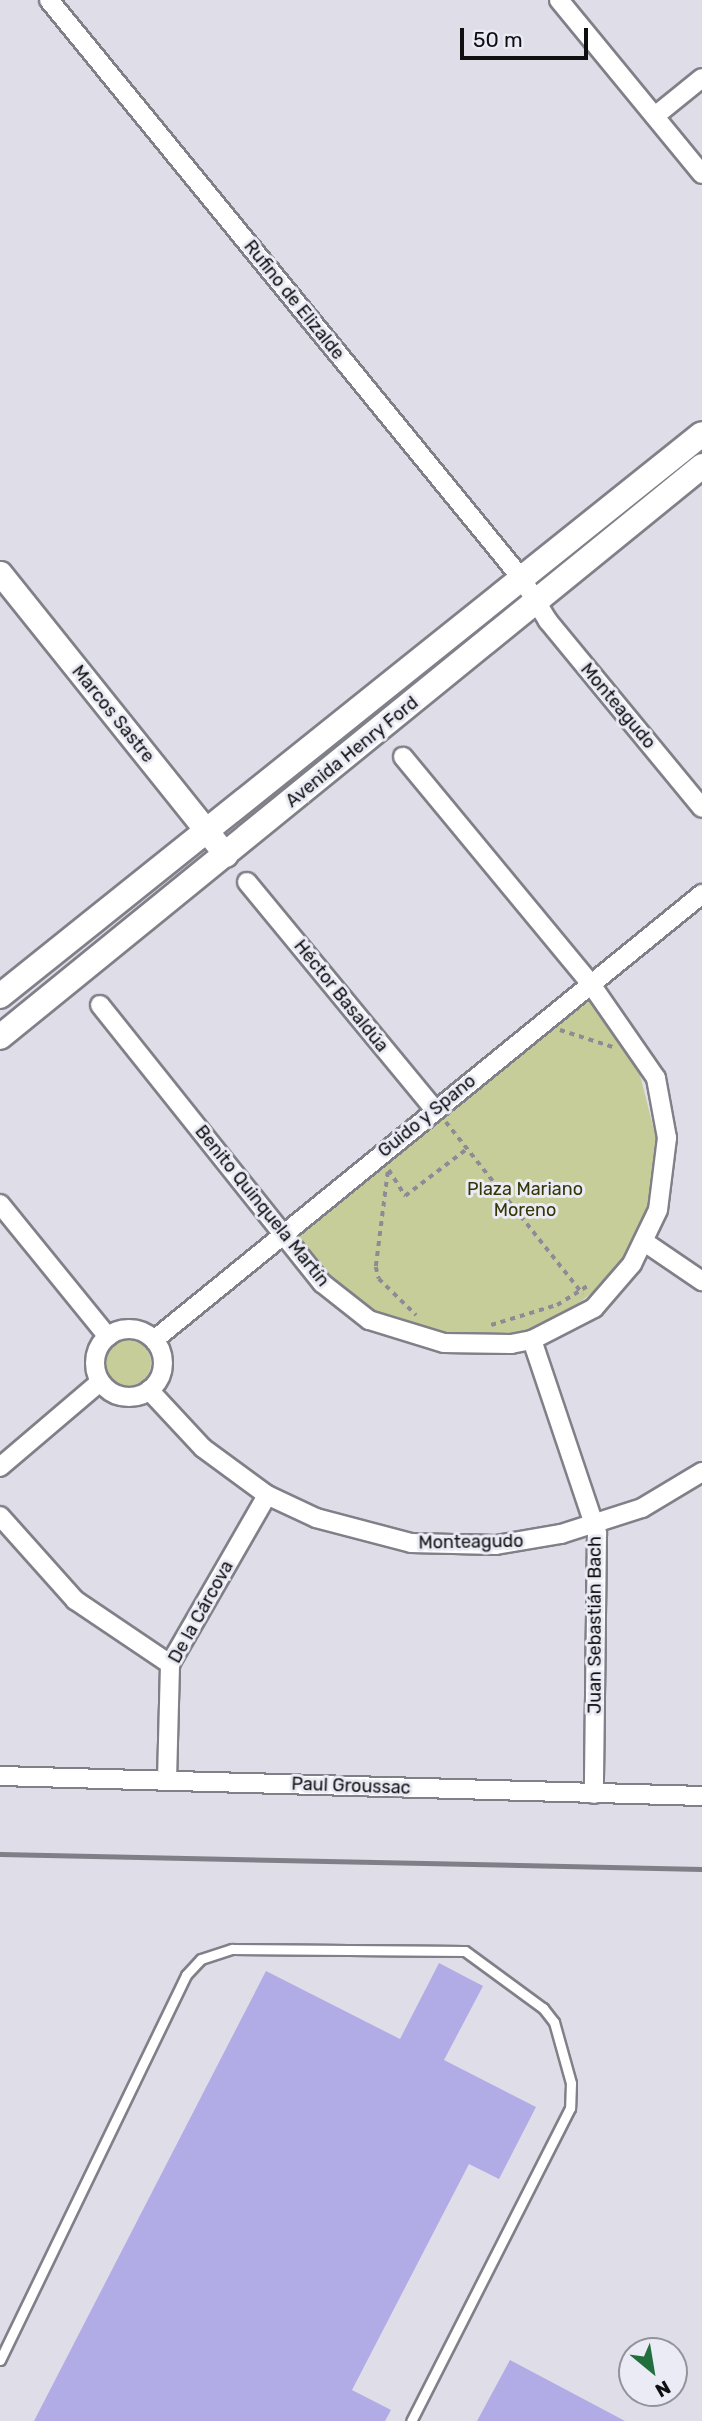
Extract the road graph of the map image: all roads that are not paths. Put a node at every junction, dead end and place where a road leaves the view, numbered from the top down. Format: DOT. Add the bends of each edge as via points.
graph roads {
  1 [pos="49,0"];
  2 [pos="559,0"];
  3 [pos="702,78"];
  4 [pos="655,116"];
  5 [pos="702,174"];
  6 [pos="702,434"];
  7 [pos="702,466"];
  8 [pos="0,573"];
  9 [pos="522,579"];
  10 [pos="534,603"];
  11 [pos="403,757"];
  12 [pos="702,808"];
  13 [pos="206,830"];
  14 [pos="226,855"];
  15 [pos="247,882"];
  16 [pos="702,894"];
  17 [pos="591,984"];
  18 [pos="0,996"];
  19 [pos="100,1005"];
  20 [pos="0,1037"];
  21 [pos="435,1110"];
  22 [pos="0,1204"];
  23 [pos="283,1231"];
  24 [pos="646,1243"];
  25 [pos="702,1281"];
  26 [pos="108,1336"];
  27 [pos="154,1340"];
  28 [pos="532,1340"];
  29 [pos="100,1382"];
  30 [pos="149,1390"];
  31 [pos="0,1467"];
  32 [pos="702,1472"];
  33 [pos="267,1494"];
  34 [pos="0,1516"];
  35 [pos="596,1525"];
  36 [pos="170,1664"];
  37 [pos="0,1776"];
  38 [pos="167,1780"];
  39 [pos="594,1794"];
  40 [pos="702,1796"];
  41 [pos="0,2360"];
  42 [pos="411,2421"];
  1 -- 9 [label="street, Rufino de Elizalde"];
  2 -- 4 [label="street"];
  3 -- 4 [label="street"];
  4 -- 5 [label="street"];
  6 -- 9 [label="main road, Avenida Henry Ford"];
  7 -- 10 [label="main road, Avenida Henry Ford"];
  8 -- 13 [label="street, Marcos Sastre"];
  9 -- 10 [label="street, Rufino de Elizalde"];
  9 -- 13 [label="main road, Avenida Henry Ford"];
  10 -- 12 [label="street, Monteagudo"];
  10 -- 14 [label="main road, Avenida Henry Ford"];
  11 -- 17 [label="street, Benito Quinquela Martín"];
  13 -- 14 [label="street, Marcos Sastre"];
  13 -- 18 [label="main road, Avenida Henry Ford"];
  14 -- 20 [label="main road, Avenida Henry Ford"];
  15 -- 21 [label="street, Héctor Basaldúa"];
  16 -- 17 [label="street, Guido y Spano"];
  17 -- 21 [label="street, Guido y Spano"];
  17 -- 24 [label="street, Benito Quinquela Martín" via="644,1057 662,1096 667,1138 663,1187"];
  19 -- 23 [label="street, Benito Quinquela Martín"];
  21 -- 23 [label="street, Guido y Spano" via="384,1162"];
  22 -- 26 [label="street"];
  23 -- 27 [label="street, Guido y Spano"];
  23 -- 28 [label="street, Benito Quinquela Martín" via="323,1283 369,1320 444,1343"];
  24 -- 25 [label="street"];
  24 -- 28 [label="street, Benito Quinquela Martín" via="594,1308"];
  26 -- 27 [label="street" via="135,1330"];
  26 -- 29 [label="street" via="94,1360"];
  27 -- 30 [label="street" via="163,1361 157,1382"];
  28 -- 35 [label="street, Juan Sebastián Bach"];
  29 -- 30 [label="street" via="107,1390 128,1397"];
  29 -- 31 [label="street"];
  30 -- 33 [label="street, Monteagudo" via="203,1448"];
  32 -- 35 [label="street, Monteagudo" via="642,1508"];
  33 -- 35 [label="street, Monteagudo" via="360,1533 432,1545 531,1541"];
  33 -- 36 [label="street, De la Cárcova"];
  34 -- 36 [label="street" via="75,1600"];
  35 -- 39 [label="street, Juan Sebastián Bach"];
  36 -- 38 [label="street, De la Cárcova"];
  37 -- 38 [label="street, Paul Groussac"];
  38 -- 39 [label="street, Paul Groussac"];
  39 -- 40 [label="street, Paul Groussac"];
  41 -- 42 [label="lane" via="186,1975 201,1959 232,1949 465,1951 543,2008 554,2022 571,2082 570,2108"];
}
